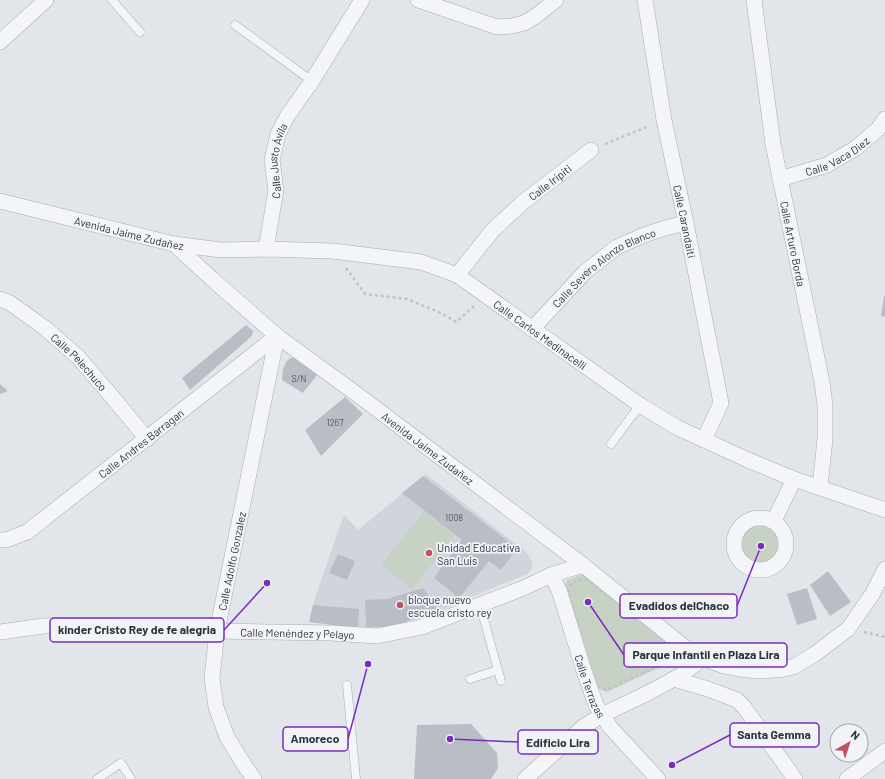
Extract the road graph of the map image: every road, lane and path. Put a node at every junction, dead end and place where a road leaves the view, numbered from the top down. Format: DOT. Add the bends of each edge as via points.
graph roads {
  1 [pos="46,0"];
  2 [pos="112,0"];
  3 [pos="362,0"];
  4 [pos="418,0"];
  5 [pos="556,0"];
  6 [pos="645,0"];
  7 [pos="754,0"];
  8 [pos="235,25"];
  9 [pos="140,32"];
  10 [pos="0,42"];
  11 [pos="312,81"];
  12 [pos="885,119"];
  13 [pos="664,120"];
  14 [pos="591,150"];
  15 [pos="780,179"];
  16 [pos="0,201"];
  17 [pos="686,223"];
  18 [pos="174,244"];
  19 [pos="266,249"];
  20 [pos="333,250"];
  21 [pos="457,275"];
  22 [pos="485,295"];
  23 [pos="0,299"];
  24 [pos="532,329"];
  25 [pos="278,336"];
  26 [pos="640,405"];
  27 [pos="147,439"];
  28 [pos="704,440"];
  29 [pos="611,444"];
  30 [pos="794,479"];
  31 [pos="820,487"];
  32 [pos="885,510"];
  33 [pos="774,521"];
  34 [pos="0,540"];
  35 [pos="582,565"];
  36 [pos="885,570"];
  37 [pos="551,575"];
  38 [pos="587,580"];
  39 [pos="480,605"];
  40 [pos="0,632"];
  41 [pos="217,632"];
  42 [pos="703,658"];
  43 [pos="498,670"];
  44 [pos="470,679"];
  45 [pos="674,679"];
  46 [pos="501,681"];
  47 [pos="348,685"];
  48 [pos="602,715"];
  49 [pos="885,751"];
  50 [pos="97,779"];
  51 [pos="131,779"];
  52 [pos="254,779"];
  53 [pos="356,779"];
  54 [pos="524,779"];
  55 [pos="658,779"];
  56 [pos="795,779"];
  57 [pos="847,779"];
  1 -- 10 [label="street"];
  2 -- 9 [label="lane"];
  3 -- 11 [label="street, Calle Justo Ávila"];
  4 -- 5 [label="street" via="497,27 524,23"];
  6 -- 13 [label="street, Calle Carandaiti"];
  7 -- 15 [label="street, Calle Arturo Borda"];
  8 -- 11 [label="lane"];
  11 -- 19 [label="street, Calle Justo Ávila" via="278,134 272,160 276,190"];
  12 -- 15 [label="street, Calle Vaca Diez" via="878,129 856,148 827,165"];
  13 -- 14 [label="path"];
  13 -- 17 [label="street, Calle Carandaiti"];
  14 -- 21 [label="street, Calle Iripiti" via="522,203 493,230"];
  15 -- 31 [label="street, Calle Arturo Borda" via="823,390 825,439"];
  16 -- 18 [label="street, Avenida Jaime Zudañez"];
  17 -- 24 [label="street, Calle Severo Alonzo Blanco" via="617,246 585,272"];
  17 -- 28 [label="street, Calle Carandaiti" via="721,403"];
  18 -- 19 [label="street, Calle Carlos Medinacelli" via="221,250"];
  18 -- 25 [label="street, Avenida Jaime Zudañez"];
  19 -- 20 [label="street, Calle Carlos Medinacelli"];
  20 -- 21 [label="street, Calle Carlos Medinacelli" via="421,262"];
  20 -- 22 [label="path" via="365,294 407,299 456,322"];
  21 -- 22 [label="street, Calle Carlos Medinacelli"];
  22 -- 24 [label="street, Calle Carlos Medinacelli"];
  23 -- 27 [label="street, Calle Pelechuco" via="10,303 45,328 78,357"];
  24 -- 26 [label="street, Calle Carlos Medinacelli"];
  25 -- 27 [label="street, Calle Andres Barragan"];
  25 -- 35 [label="street, Avenida Jaime Zudañez"];
  25 -- 41 [label="street, Calle Adolfo Gonzalez"];
  26 -- 28 [label="street, Calle Carlos Medinacelli"];
  26 -- 29 [label="lane"];
  27 -- 34 [label="street, Calle Andres Barragan" via="27,532"];
  28 -- 30 [label="street, Calle Carlos Medinacelli"];
  30 -- 31 [label="street, Calle Carlos Medinacelli"];
  30 -- 33 [label="street"];
  31 -- 32 [label="street, Calle Carlos Medinacelli"];
  35 -- 37 [label="street, Calle Menéndez y Pelayo"];
  35 -- 42 [label="street, Avenida Jaime Zudañez" via="682,645"];
  36 -- 42 [label="street, Avenida Jaime Zudañez" via="873,593 848,629 795,666 785,670 758,671 724,666"];
  37 -- 39 [label="street, Calle Menéndez y Pelayo"];
  37 -- 48 [label="street, Calle Terrazas" via="559,590 584,672"];
  38 -- 38 [label="path" via="579,580 568,589 595,684 606,690 665,663 671,656 664,640"];
  39 -- 41 [label="street, Calle Menéndez y Pelayo" via="422,627 377,636"];
  39 -- 43 [label="lane"];
  40 -- 41 [label="street, Calle Menéndez y Pelayo" via="43,626 93,625"];
  41 -- 52 [label="street, Calle Adolfo Gonzalez" via="212,678 216,707 228,737"];
  42 -- 45 [label="street"];
  43 -- 44 [label="lane"];
  43 -- 46 [label="lane"];
  45 -- 48 [label="street"];
  45 -- 56 [label="street" via="738,700"];
  47 -- 53 [label="lane"];
  48 -- 54 [label="street" via="583,727"];
  48 -- 55 [label="street, Calle Terrazas"];
  49 -- 57 [label="street"];
  50 -- 51 [label="lane" via="121,763"];
}
